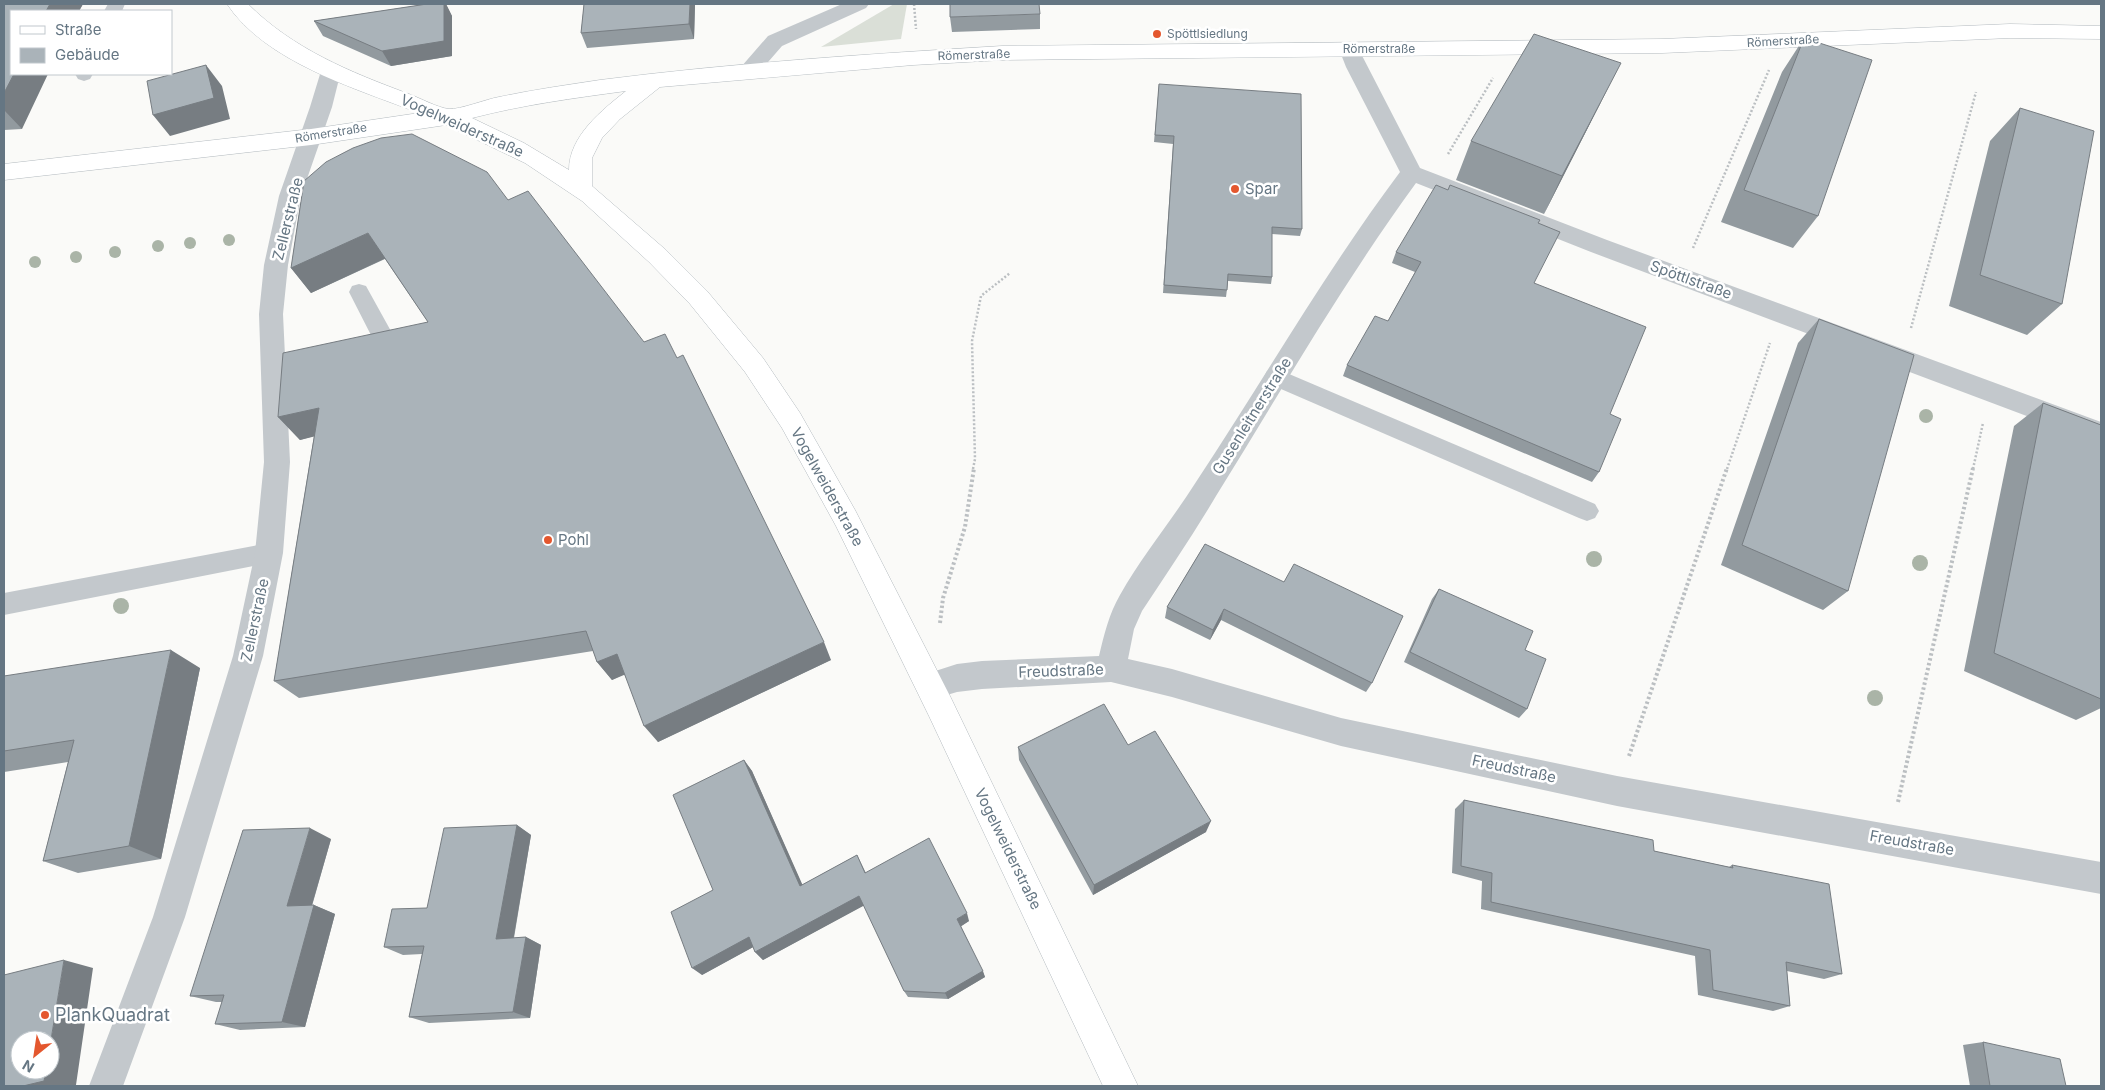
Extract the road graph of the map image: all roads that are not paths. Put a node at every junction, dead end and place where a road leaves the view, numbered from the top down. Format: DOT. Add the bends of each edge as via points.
graph roads {
  1 [pos="237,4"];
  2 [pos="859,4"];
  3 [pos="2099,35"];
  4 [pos="1349,49"];
  5 [pos="332,71"];
  6 [pos="748,72"];
  7 [pos="657,80"];
  8 [pos="448,117"];
  9 [pos="311,138"];
  10 [pos="4,172"];
  11 [pos="1422,177"];
  12 [pos="581,188"];
  13 [pos="359,292"];
  14 [pos="360,354"];
  15 [pos="1275,377"];
  16 [pos="2101,433"];
  17 [pos="1586,511"];
  18 [pos="269,553"];
  19 [pos="4,604"];
  20 [pos="1111,669"];
  21 [pos="930,686"];
  22 [pos="2101,878"];
  23 [pos="106,1086"];
  24 [pos="1120,1086"];
  1 -- 5 [label="main road, Vogelweiderstraße" via="251,21 299,54"];
  2 -- 6 [label="street" via="775,41"];
  3 -- 4 [label="main road, Römerstraße" via="2010,32 1662,46"];
  4 -- 6 [label="main road, Römerstraße" via="1002,53"];
  4 -- 11 [label="street" via="1356,67"];
  5 -- 8 [label="main road, Vogelweiderstraße"];
  5 -- 9 [label="street"];
  6 -- 7 [label="main road, Römerstraße"];
  7 -- 8 [label="main road, Römerstraße" via="499,104"];
  7 -- 12 [label="main road, Römerstraße" via="621,104 598,129 582,154"];
  8 -- 9 [label="main road, Römerstraße"];
  8 -- 12 [label="main road, Vogelweiderstraße" via="515,148"];
  9 -- 10 [label="main road, Römerstraße"];
  9 -- 18 [label="street, Zellerstraße" via="290,196 276,265 271,314 283,371"];
  11 -- 15 [label="street, Gusenleitnerstraße" via="1380,216"];
  11 -- 16 [label="street, Spöttlstraße"];
  12 -- 21 [label="main road, Vogelweiderstraße" via="649,246 685,283 730,334 769,386 808,447"];
  13 -- 14 [label="lane" via="389,348"];
  15 -- 17 [label="lane"];
  15 -- 20 [label="street, Gusenleitnerstraße" via="1206,490 1130,604 1120,629"];
  18 -- 19 [label="lane"];
  18 -- 23 [label="street, Zellerstraße" via="248,656 169,917"];
  20 -- 21 [label="street, Freudstraße" via="982,675"];
  20 -- 22 [label="street, Freudstraße" via="1172,683 1341,732 1617,791"];
  21 -- 24 [label="main road, Vogelweiderstraße"];
}
